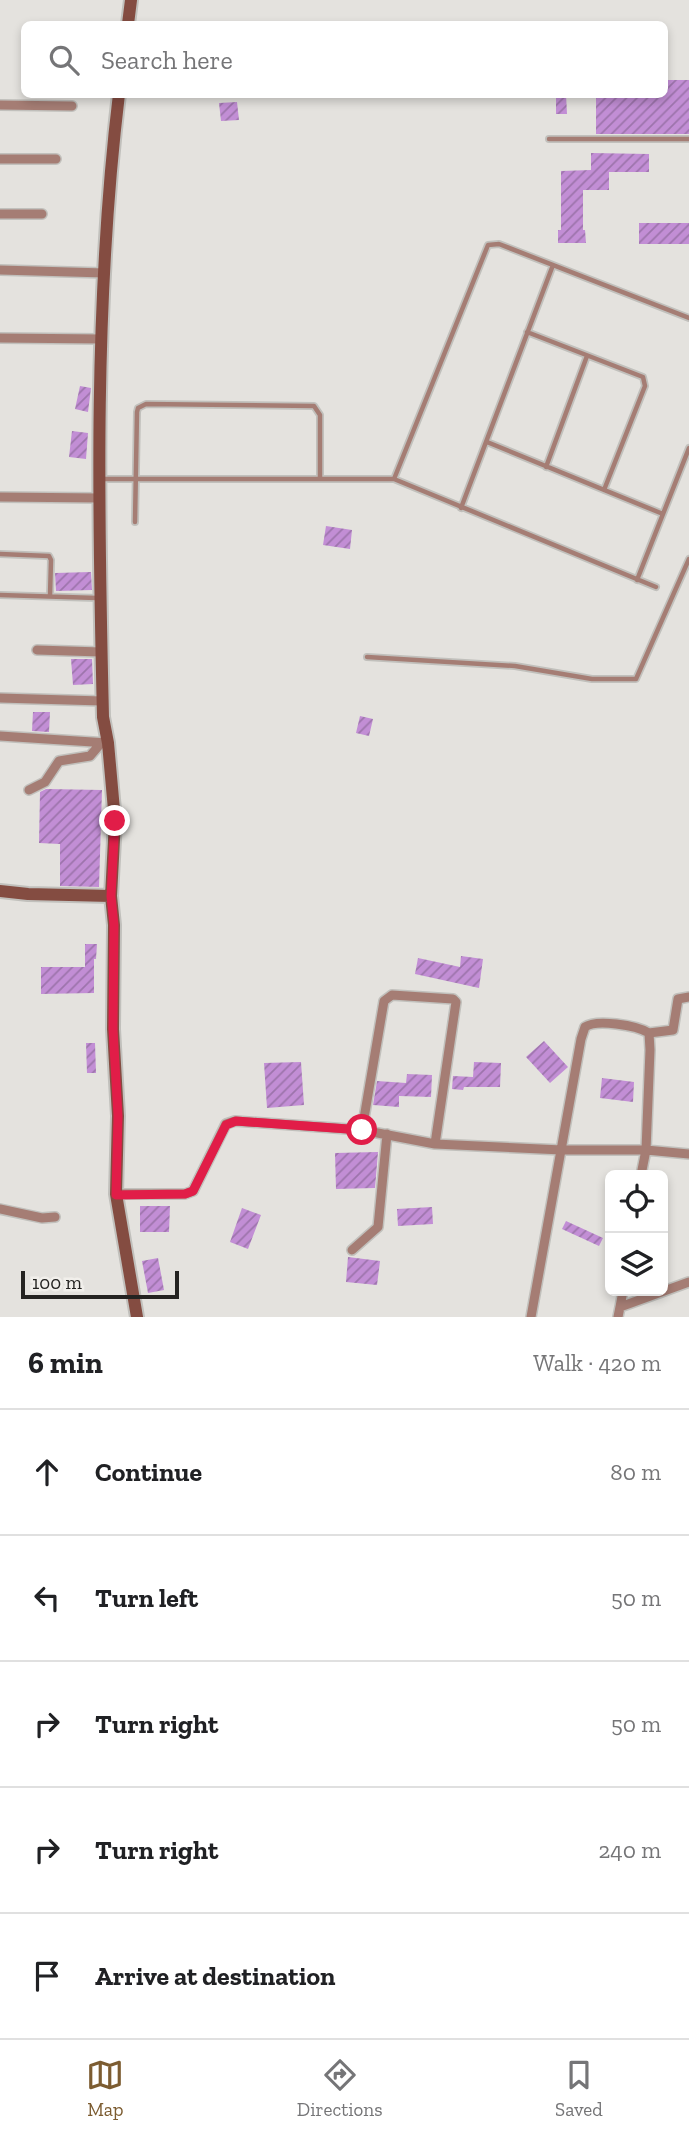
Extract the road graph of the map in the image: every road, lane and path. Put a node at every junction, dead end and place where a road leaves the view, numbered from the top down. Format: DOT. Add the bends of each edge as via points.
graph roads {
  1 [pos="131,0"];
  2 [pos="128,21"];
  3 [pos="119,98"];
  4 [pos="0,105"];
  5 [pos="72,106"];
  6 [pos="549,139"];
  7 [pos="689,139"];
  8 [pos="0,159"];
  9 [pos="56,159"];
  10 [pos="0,214"];
  11 [pos="42,214"];
  12 [pos="553,265"];
  13 [pos="0,270"];
  14 [pos="105,273"];
  15 [pos="689,318"];
  16 [pos="527,332"];
  17 [pos="0,338"];
  18 [pos="102,339"];
  19 [pos="587,356"];
  20 [pos="487,442"];
  21 [pos="689,448"];
  22 [pos="546,467"];
  23 [pos="137,479"];
  24 [pos="320,479"];
  25 [pos="394,479"];
  26 [pos="100,480"];
  27 [pos="604,490"];
  28 [pos="0,497"];
  29 [pos="100,498"];
  30 [pos="461,508"];
  31 [pos="663,514"];
  32 [pos="135,522"];
  33 [pos="0,554"];
  34 [pos="689,559"];
  35 [pos="637,580"];
  36 [pos="656,587"];
  37 [pos="0,595"];
  38 [pos="50,596"];
  39 [pos="100,598"];
  40 [pos="37,650"];
  41 [pos="102,652"];
  42 [pos="367,657"];
  43 [pos="0,698"];
  44 [pos="102,701"];
  45 [pos="0,736"];
  46 [pos="105,742"];
  47 [pos="29,789"];
  48 [pos="0,891"];
  49 [pos="111,896"];
  50 [pos="689,997"];
  51 [pos="649,1032"];
  52 [pos="362,1130"];
  53 [pos="387,1134"];
  54 [pos="435,1144"];
  55 [pos="562,1150"];
  56 [pos="646,1150"];
  57 [pos="689,1154"];
  58 [pos="643,1170"];
  59 [pos="116,1195"];
  60 [pos="0,1209"];
  61 [pos="55,1217"];
  62 [pos="352,1250"];
  63 [pos="689,1282"];
  64 [pos="620,1312"];
  65 [pos="137,1317"];
  66 [pos="531,1317"];
  1 -- 2 [label="street"];
  3 -- 14 [label="street"];
  4 -- 5 [label="street"];
  6 -- 7 [label="lane"];
  8 -- 9 [label="street"];
  10 -- 11 [label="street"];
  12 -- 15 [label="lane"];
  12 -- 16 [label="lane"];
  12 -- 25 [label="lane" via="499,244 488,245"];
  13 -- 14 [label="street"];
  14 -- 18 [label="street"];
  16 -- 19 [label="lane"];
  16 -- 20 [label="lane"];
  17 -- 18 [label="street"];
  18 -- 26 [label="street"];
  19 -- 22 [label="lane"];
  19 -- 27 [label="lane" via="641,374 645,381"];
  20 -- 22 [label="lane"];
  20 -- 30 [label="lane"];
  21 -- 31 [label="lane"];
  22 -- 27 [label="lane"];
  23 -- 24 [label="lane"];
  23 -- 24 [label="lane" via="137,412 146,404 314,407 320,415"];
  23 -- 26 [label="lane"];
  23 -- 32 [label="lane"];
  24 -- 25 [label="lane"];
  25 -- 30 [label="lane"];
  26 -- 29 [label="street"];
  27 -- 31 [label="lane"];
  28 -- 29 [label="street"];
  29 -- 39 [label="street"];
  30 -- 35 [label="lane"];
  31 -- 35 [label="lane"];
  33 -- 38 [label="lane" via="49,556"];
  34 -- 42 [label="lane" via="636,679 592,679 515,666"];
  35 -- 36 [label="lane"];
  37 -- 38 [label="lane"];
  38 -- 39 [label="lane"];
  39 -- 41 [label="street"];
  40 -- 41 [label="street"];
  41 -- 44 [label="street"];
  43 -- 44 [label="street"];
  44 -- 46 [label="street"];
  45 -- 46 [label="street"];
  46 -- 47 [label="street" via="90,757 59,761 45,782"];
  46 -- 49 [label="street" via="115,821"];
  48 -- 49 [label="street"];
  49 -- 59 [label="street"];
  50 -- 51 [label="street" via="678,999 673,1030"];
  51 -- 55 [label="street" via="598,1022 585,1027"];
  51 -- 56 [label="street"];
  52 -- 53 [label="street"];
  52 -- 54 [label="street" via="384,1001 392,995 453,999"];
  52 -- 59 [label="street" via="236,1121 226,1125 193,1191"];
  53 -- 54 [label="street"];
  53 -- 62 [label="street" via="379,1224"];
  54 -- 55 [label="street"];
  55 -- 56 [label="street"];
  55 -- 66 [label="street"];
  56 -- 57 [label="street"];
  56 -- 58 [label="street"];
  59 -- 65 [label="street"];
  60 -- 61 [label="street"];
  63 -- 64 [label="street"];
}
